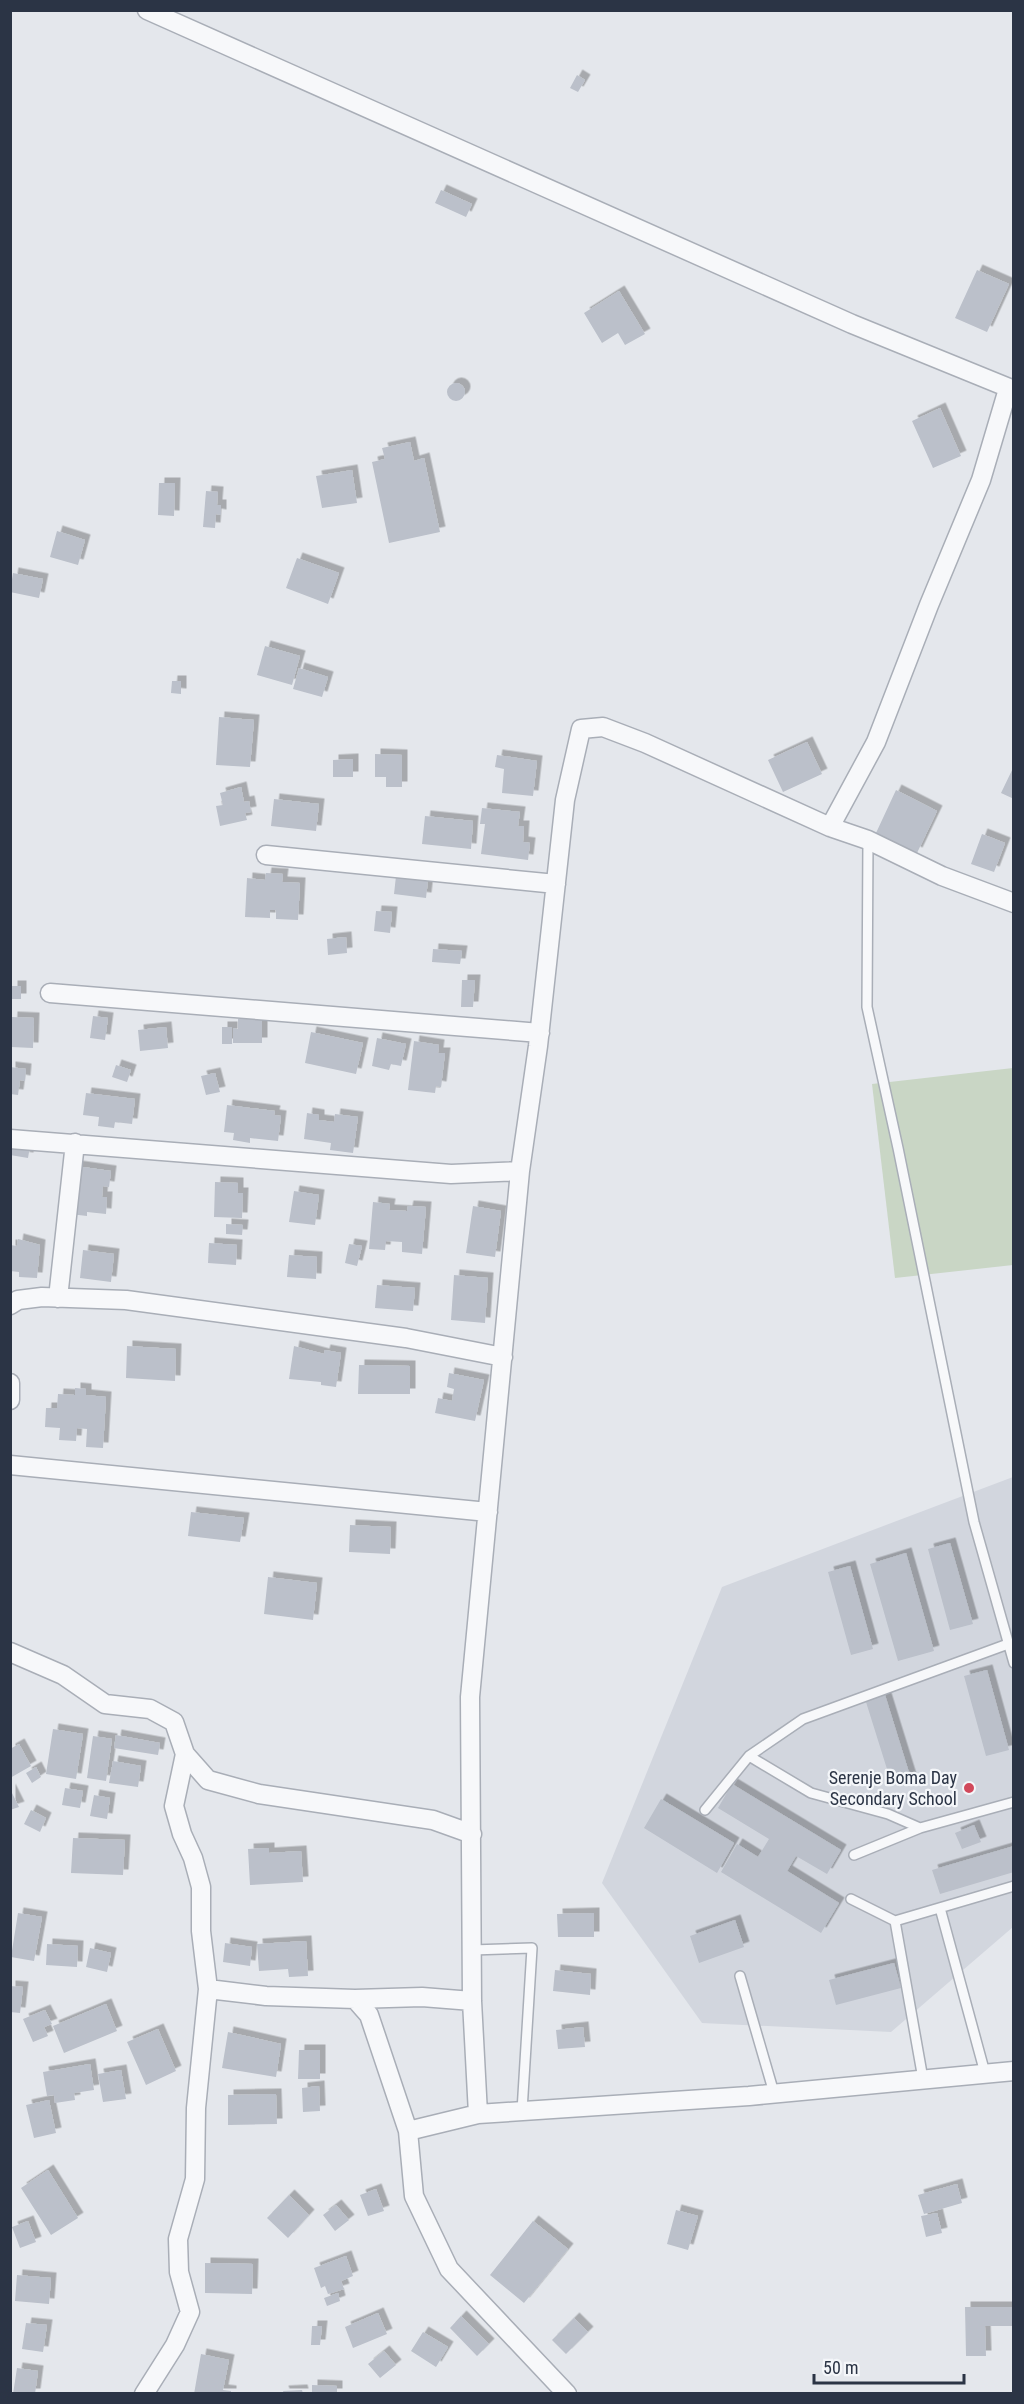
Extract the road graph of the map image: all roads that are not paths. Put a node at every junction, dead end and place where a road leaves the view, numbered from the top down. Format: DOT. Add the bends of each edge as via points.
graph roads {
  1 [pos="147,10"];
  2 [pos="1011,390"];
  3 [pos="830,827"];
  4 [pos="868,840"];
  5 [pos="266,855"];
  6 [pos="556,884"];
  7 [pos="1014,903"];
  8 [pos="50,993"];
  9 [pos="540,1032"];
  10 [pos="10,1139"];
  11 [pos="75,1143"];
  12 [pos="520,1171"];
  13 [pos="58,1298"];
  14 [pos="10,1305"];
  15 [pos="502,1357"];
  16 [pos="10,1383"];
  17 [pos="10,1400"];
  18 [pos="10,1465"];
  19 [pos="488,1512"];
  20 [pos="1008,1644"];
  21 [pos="10,1652"];
  22 [pos="1014,1663"];
  23 [pos="184,1754"];
  24 [pos="749,1756"];
  25 [pos="1014,1802"];
  26 [pos="705,1810"];
  27 [pos="920,1828"];
  28 [pos="472,1834"];
  29 [pos="854,1855"];
  30 [pos="1014,1886"];
  31 [pos="851,1899"];
  32 [pos="940,1908"];
  33 [pos="895,1921"];
  34 [pos="472,1950"];
  35 [pos="740,1976"];
  36 [pos="208,1989"];
  37 [pos="355,1999"];
  38 [pos="472,2001"];
  39 [pos="1014,2071"];
  40 [pos="986,2073"];
  41 [pos="923,2079"];
  42 [pos="774,2093"];
  43 [pos="522,2111"];
  44 [pos="478,2114"];
  45 [pos="408,2130"];
  46 [pos="144,2394"];
  47 [pos="567,2394"];
  1 -- 2 [label="street" via="852,324"];
  2 -- 3 [label="street" via="981,480 876,742"];
  3 -- 4 [label="street"];
  3 -- 6 [label="street" via="645,743 603,727 581,729 565,800"];
  4 -- 7 [label="street" via="942,876"];
  4 -- 20 [label="lane" via="867,1007 974,1522"];
  5 -- 6 [label="street"];
  6 -- 9 [label="street"];
  8 -- 9 [label="street"];
  9 -- 12 [label="street"];
  10 -- 11 [label="street"];
  11 -- 12 [label="street" via="451,1174"];
  11 -- 13 [label="street"];
  12 -- 15 [label="street"];
  13 -- 14 [label="street" via="18,1300"];
  13 -- 15 [label="street" via="126,1300 406,1338"];
  15 -- 19 [label="street"];
  16 -- 17 [label="street"];
  18 -- 19 [label="street"];
  19 -- 28 [label="street" via="470,1697"];
  20 -- 22 [label="lane"];
  20 -- 24 [label="lane" via="803,1719"];
  21 -- 23 [label="street" via="63,1676 105,1704 150,1709 174,1722"];
  23 -- 28 [label="street" via="208,1780 259,1794 433,1820"];
  23 -- 36 [label="street" via="174,1806 201,1887 201,1931"];
  24 -- 26 [label="lane"];
  24 -- 27 [label="lane" via="811,1793 888,1814"];
  25 -- 27 [label="lane"];
  27 -- 29 [label="lane"];
  28 -- 34 [label="street"];
  30 -- 32 [label="lane"];
  31 -- 33 [label="lane"];
  32 -- 33 [label="lane"];
  32 -- 40 [label="lane"];
  33 -- 41 [label="lane"];
  34 -- 38 [label="street"];
  34 -- 43 [label="lane" via="532,1948"];
  35 -- 42 [label="lane"];
  36 -- 37 [label="street" via="266,1996"];
  36 -- 46 [label="street" via="196,2108 195,2179 178,2239 179,2272 190,2312 175,2345"];
  37 -- 38 [label="street" via="422,1997"];
  37 -- 45 [label="street" via="369,2014"];
  38 -- 44 [label="street"];
  39 -- 40 [label="street"];
  40 -- 41 [label="street"];
  41 -- 42 [label="street"];
  42 -- 43 [label="street"];
  43 -- 44 [label="street"];
  44 -- 45 [label="street"];
  45 -- 47 [label="street" via="414,2196 449,2269"];
}
